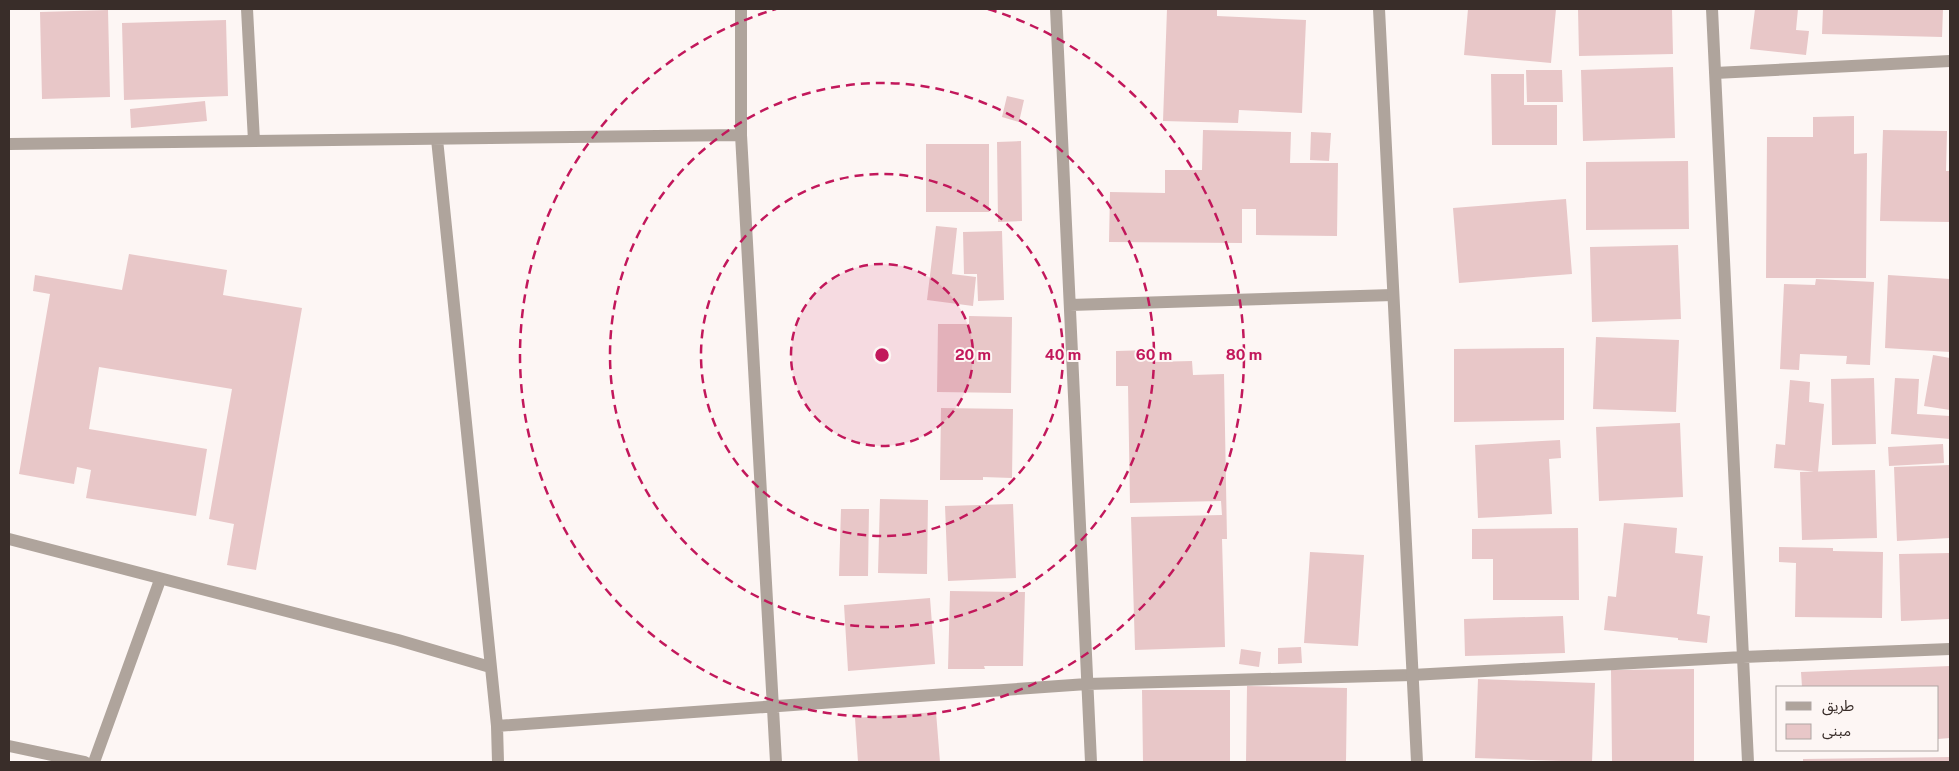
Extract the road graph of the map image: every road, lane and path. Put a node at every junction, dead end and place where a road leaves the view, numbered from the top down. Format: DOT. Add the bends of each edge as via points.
graph roads {
  1 [pos="247,9"];
  2 [pos="741,9"];
  3 [pos="1056,9"];
  4 [pos="1379,9"];
  5 [pos="1712,9"];
  6 [pos="1950,61"];
  7 [pos="1714,73"];
  8 [pos="741,136"];
  9 [pos="437,139"];
  10 [pos="254,141"];
  11 [pos="9,144"];
  12 [pos="1393,295"];
  13 [pos="1070,305"];
  14 [pos="9,539"];
  15 [pos="160,580"];
  16 [pos="1950,649"];
  17 [pos="1743,657"];
  18 [pos="490,667"];
  19 [pos="1412,675"];
  20 [pos="1087,684"];
  21 [pos="773,708"];
  22 [pos="497,726"];
  23 [pos="9,746"];
  24 [pos="85,762"];
  25 [pos="94,762"];
  26 [pos="498,762"];
  27 [pos="776,762"];
  28 [pos="1091,762"];
  29 [pos="1416,762"];
  30 [pos="1748,762"];
  1 -- 10 [label="street"];
  2 -- 8 [label="street"];
  3 -- 13 [label="street"];
  4 -- 12 [label="street"];
  5 -- 7 [label="street"];
  6 -- 7 [label="street"];
  7 -- 17 [label="street"];
  8 -- 9 [label="street"];
  8 -- 21 [label="street"];
  9 -- 10 [label="street"];
  9 -- 18 [label="street"];
  10 -- 11 [label="street"];
  12 -- 13 [label="street"];
  12 -- 19 [label="street"];
  13 -- 20 [label="street"];
  14 -- 15 [label="street"];
  15 -- 18 [label="street" via="398,640"];
  15 -- 25 [label="street"];
  16 -- 17 [label="street"];
  17 -- 19 [label="street"];
  17 -- 30 [label="street"];
  18 -- 22 [label="street"];
  19 -- 20 [label="street"];
  19 -- 29 [label="street"];
  20 -- 21 [label="street"];
  20 -- 28 [label="street"];
  21 -- 22 [label="street"];
  21 -- 27 [label="street"];
  22 -- 26 [label="street"];
  23 -- 24 [label="street"];
}
